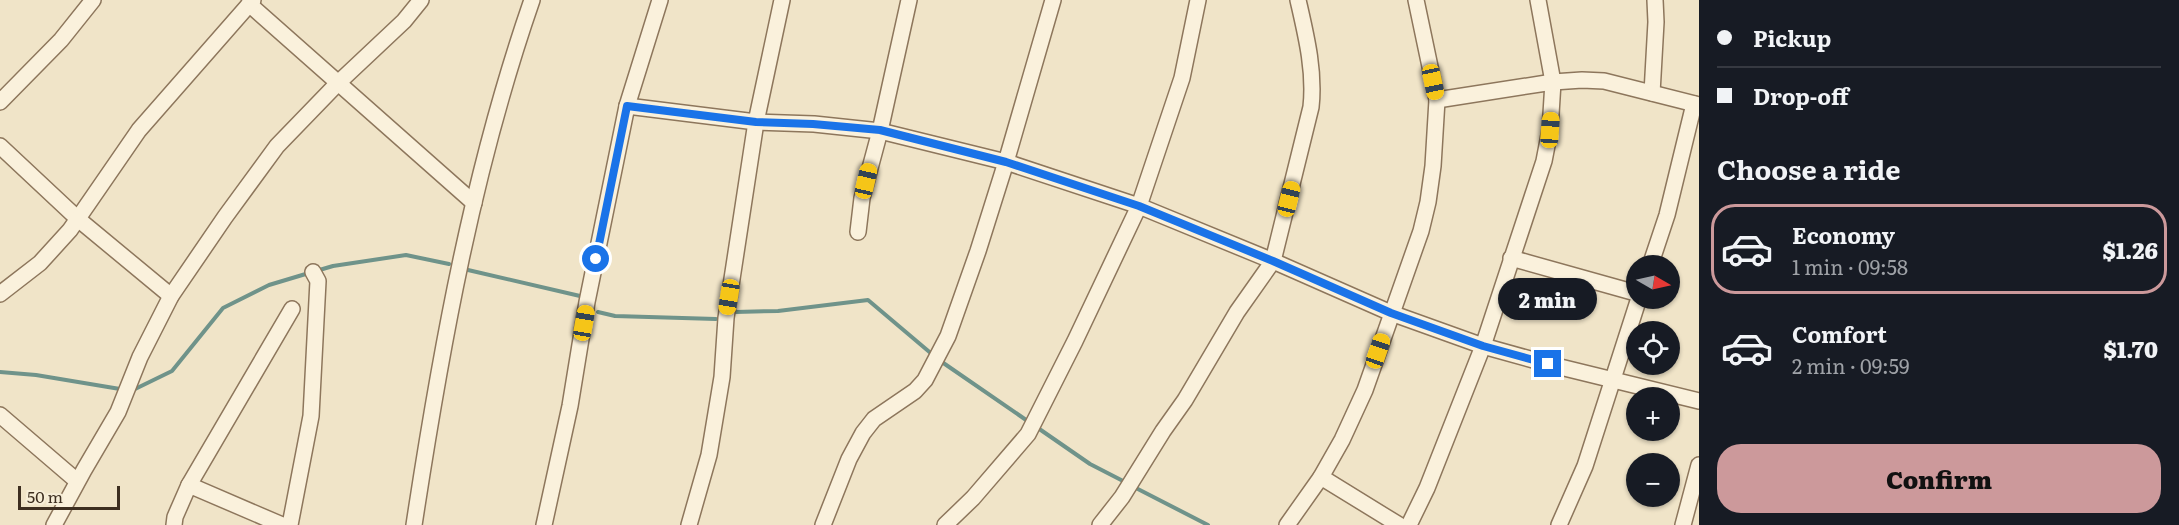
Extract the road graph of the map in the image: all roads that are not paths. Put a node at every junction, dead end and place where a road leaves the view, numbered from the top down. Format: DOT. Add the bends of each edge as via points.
graph roads {
  1 [pos="93,0"];
  2 [pos="420,0"];
  3 [pos="532,0"];
  4 [pos="660,0"];
  5 [pos="782,0"];
  6 [pos="909,0"];
  7 [pos="1053,0"];
  8 [pos="1198,0"];
  9 [pos="1298,0"];
  10 [pos="1416,0"];
  11 [pos="1538,0"];
  12 [pos="1655,0"];
  13 [pos="251,2"];
  14 [pos="1553,82"];
  15 [pos="337,84"];
  16 [pos="1652,93"];
  17 [pos="1437,100"];
  18 [pos="0,102"];
  19 [pos="1697,105"];
  20 [pos="627,106"];
  21 [pos="756,122"];
  22 [pos="880,130"];
  23 [pos="0,146"];
  24 [pos="1006,162"];
  25 [pos="474,203"];
  26 [pos="1139,206"];
  27 [pos="78,219"];
  28 [pos="858,232"];
  29 [pos="1654,255"];
  30 [pos="1511,258"];
  31 [pos="1273,261"];
  32 [pos="313,272"];
  33 [pos="1626,290"];
  34 [pos="0,294"];
  35 [pos="171,296"];
  36 [pos="292,309"];
  37 [pos="1635,309"];
  38 [pos="1391,313"];
  39 [pos="1483,346"];
  40 [pos="1612,379"];
  41 [pos="1699,402"];
  42 [pos="0,415"];
  43 [pos="1699,465"];
  44 [pos="1321,477"];
  45 [pos="77,481"];
  46 [pos="189,485"];
  47 [pos="54,525"];
  48 [pos="174,525"];
  49 [pos="282,525"];
  50 [pos="290,525"];
  51 [pos="414,525"];
  52 [pos="544,525"];
  53 [pos="689,525"];
  54 [pos="823,525"];
  55 [pos="945,525"];
  56 [pos="1100,525"];
  57 [pos="1287,525"];
  58 [pos="1399,525"];
  59 [pos="1409,525"];
  60 [pos="1559,525"];
  61 [pos="1683,525"];
  1 -- 18 [label="street" via="61,40"];
  2 -- 15 [label="street" via="404,21"];
  3 -- 25 [label="street" via="509,67"];
  4 -- 20 [label="street"];
  5 -- 21 [label="street"];
  6 -- 22 [label="street"];
  7 -- 24 [label="street"];
  8 -- 26 [label="street" via="1182,78"];
  9 -- 31 [label="street" via="1313,88"];
  10 -- 17 [label="street"];
  11 -- 14 [label="street"];
  12 -- 16 [label="street"];
  13 -- 15 [label="street"];
  13 -- 27 [label="street" via="139,130"];
  14 -- 16 [label="street" via="1604,81"];
  14 -- 17 [label="street"];
  14 -- 30 [label="street" via="1544,161"];
  15 -- 25 [label="street"];
  15 -- 35 [label="street" via="277,146"];
  16 -- 19 [label="street"];
  17 -- 38 [label="street" via="1428,202"];
  19 -- 29 [label="street"];
  20 -- 21 [label="street"];
  20 -- 52 [label="street"];
  21 -- 22 [label="street"];
  21 -- 53 [label="street" via="709,455"];
  22 -- 24 [label="street"];
  22 -- 28 [label="street"];
  23 -- 27 [label="street"];
  24 -- 26 [label="street"];
  24 -- 54 [label="street" via="948,336 926,380 874,419 864,433 849,459"];
  25 -- 51 [label="street" via="436,381"];
  26 -- 31 [label="street"];
  26 -- 55 [label="street" via="1032,425 973,498"];
  27 -- 34 [label="street" via="40,263"];
  27 -- 35 [label="street"];
  30 -- 33 [label="street"];
  30 -- 39 [label="street"];
  31 -- 38 [label="street"];
  31 -- 56 [label="street" via="1130,485"];
  32 -- 50 [label="street" via="318,281 311,416"];
  35 -- 45 [label="street" via="118,412"];
  36 -- 46 [label="street"];
  37 -- 40 [label="street"];
  38 -- 39 [label="street"];
  38 -- 44 [label="street" via="1365,390"];
  39 -- 40 [label="street"];
  39 -- 59 [label="street"];
  40 -- 41 [label="street"];
  40 -- 60 [label="street" via="1585,466"];
  42 -- 45 [label="street"];
  43 -- 61 [label="street"];
  44 -- 57 [label="street"];
  44 -- 58 [label="street"];
  45 -- 47 [label="street"];
  46 -- 48 [label="street"];
  46 -- 49 [label="street"];
}
